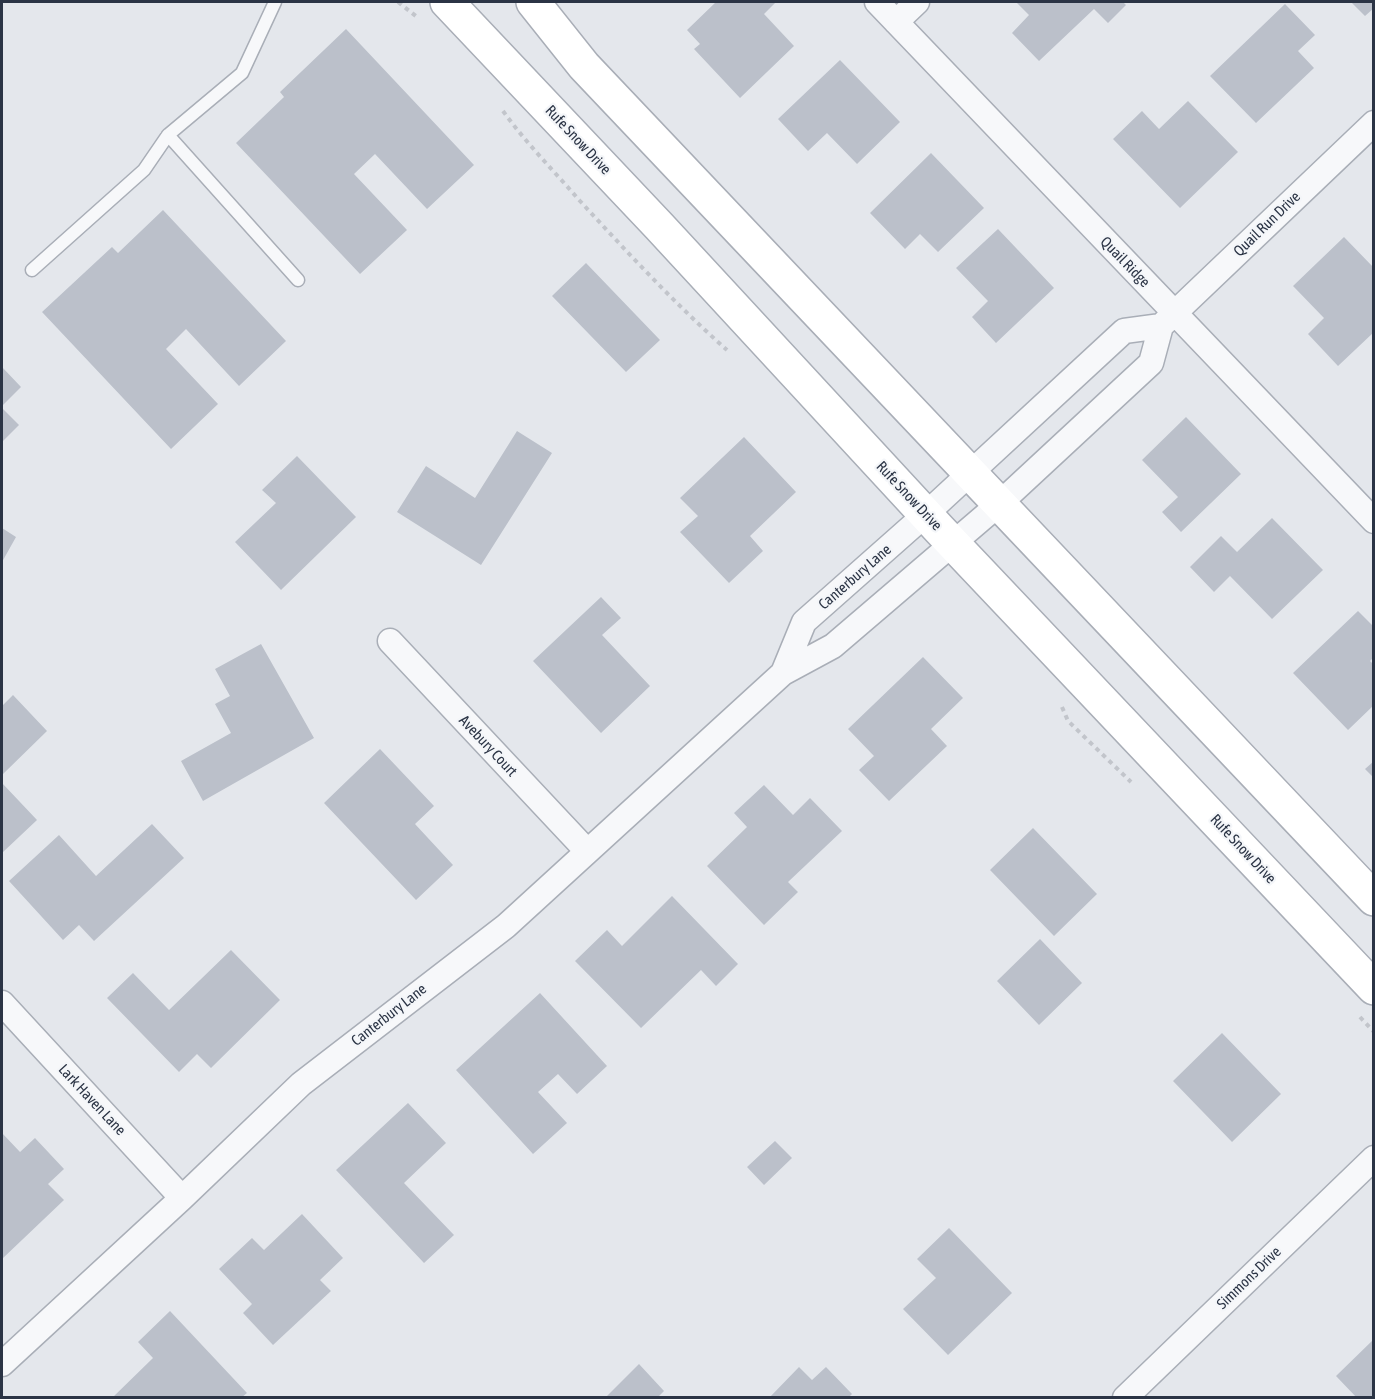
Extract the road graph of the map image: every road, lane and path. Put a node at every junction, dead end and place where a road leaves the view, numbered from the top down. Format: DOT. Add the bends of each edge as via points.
graph roads {
  1 [pos="274,2"];
  2 [pos="447,2"];
  3 [pos="533,2"];
  4 [pos="877,2"];
  5 [pos="917,2"];
  6 [pos="896,22"];
  7 [pos="1374,123"];
  8 [pos="168,135"];
  9 [pos="32,270"];
  10 [pos="298,280"];
  11 [pos="1167,320"];
  12 [pos="948,494"];
  13 [pos="999,504"];
  14 [pos="1374,521"];
  15 [pos="964,534"];
  16 [pos="390,641"];
  17 [pos="783,673"];
  18 [pos="587,851"];
  19 [pos="1374,899"];
  20 [pos="1374,988"];
  21 [pos="2,1003"];
  22 [pos="1374,1158"];
  23 [pos="182,1198"];
  24 [pos="2,1364"];
  25 [pos="1125,1398"];
  1 -- 8 [label="lane" via="242,73"];
  2 -- 12 [label="main road, Rufe Snow Drive" via="660,226"];
  3 -- 12 [label="main road, Rufe Snow Drive"];
  4 -- 6 [label="street, Quail Ridge"];
  5 -- 6 [label="street"];
  6 -- 11 [label="street, Quail Ridge"];
  7 -- 11 [label="street, Quail Run Drive"];
  8 -- 9 [label="lane" via="144,170"];
  8 -- 10 [label="lane"];
  11 -- 12 [label="street" via="1124,331"];
  11 -- 13 [label="street" via="1151,363"];
  11 -- 14 [label="street, Quail Ridge"];
  12 -- 13 [label="main road, Rufe Snow Drive"];
  12 -- 15 [label="main road, Rufe Snow Drive"];
  12 -- 17 [label="street, Canterbury Lane" via="804,622"];
  13 -- 15 [label="street"];
  13 -- 19 [label="main road, Rufe Snow Drive"];
  15 -- 17 [label="street, Canterbury Lane" via="833,645"];
  15 -- 20 [label="main road, Rufe Snow Drive"];
  16 -- 18 [label="street, Avebury Court"];
  17 -- 18 [label="street, Canterbury Lane"];
  18 -- 23 [label="street, Canterbury Lane" via="506,926 301,1084"];
  21 -- 23 [label="street, Lark Haven Lane"];
  22 -- 25 [label="street, Simmons Drive"];
  23 -- 24 [label="street, Canterbury Lane"];
}
